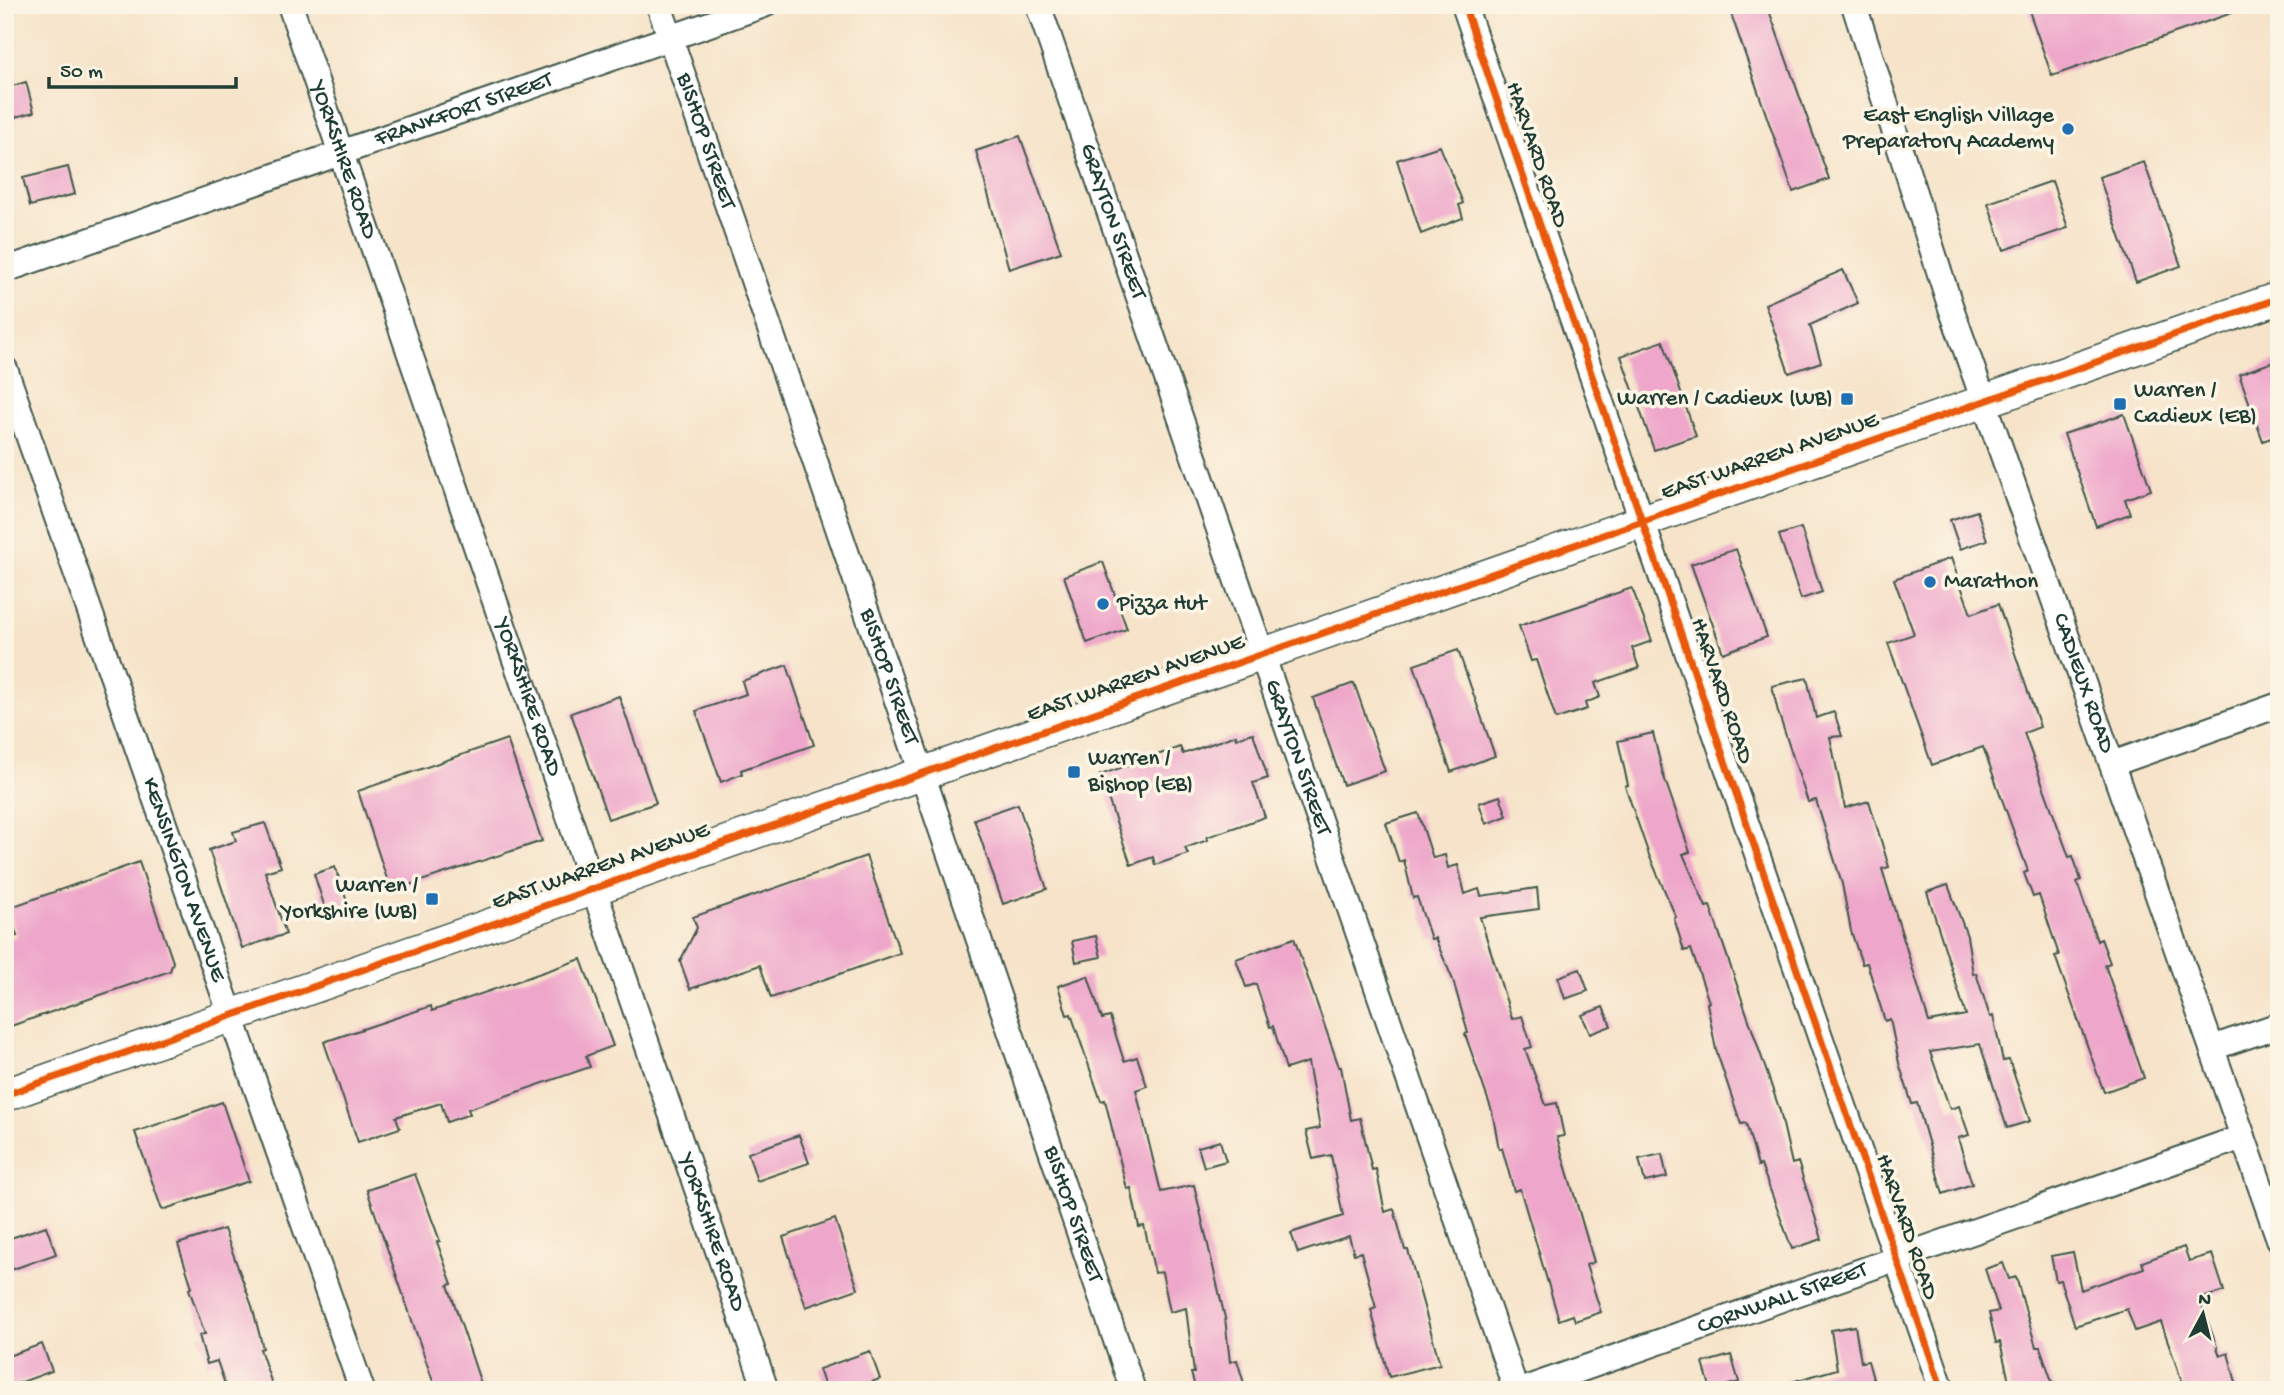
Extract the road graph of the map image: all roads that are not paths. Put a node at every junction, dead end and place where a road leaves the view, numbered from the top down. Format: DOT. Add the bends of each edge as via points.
graph roads {
  1 [pos="290,5"];
  2 [pos="659,5"];
  3 [pos="764,5"];
  4 [pos="1038,5"];
  5 [pos="1464,5"];
  6 [pos="1854,5"];
  7 [pos="670,38"];
  8 [pos="341,153"];
  9 [pos="5,270"];
  10 [pos="2279,299"];
  11 [pos="5,369"];
  12 [pos="1984,402"];
  13 [pos="1642,522"];
  14 [pos="1263,654"];
  15 [pos="2279,705"];
  16 [pos="2112,764"];
  17 [pos="923,775"];
  18 [pos="593,890"];
  19 [pos="232,1016"];
  20 [pos="2279,1025"];
  21 [pos="2212,1048"];
  22 [pos="5,1096"];
  23 [pos="2243,1137"];
  24 [pos="2279,1239"];
  25 [pos="1896,1258"];
  26 [pos="362,1390"];
  27 [pos="766,1390"];
  28 [pos="1133,1390"];
  29 [pos="1516,1390"];
  30 [pos="1522,1390"];
  31 [pos="1942,1390"];
  1 -- 8 [label="street, YORKSHIRE ROAD"];
  2 -- 7 [label="street, BISHOP STREET"];
  3 -- 7 [label="street, FRANKFORT STREET"];
  4 -- 14 [label="street, GRAYTON STREET"];
  5 -- 13 [label="street, HARVARD ROAD"];
  6 -- 12 [label="street, CADIEUX ROAD"];
  7 -- 8 [label="street, FRANKFORT STREET"];
  7 -- 17 [label="street, BISHOP STREET"];
  8 -- 9 [label="street, FRANKFORT STREET"];
  8 -- 18 [label="street, YORKSHIRE ROAD"];
  10 -- 12 [label="main road, EAST WARREN AVENUE"];
  11 -- 19 [label="street, KENSINGTON AVENUE"];
  12 -- 13 [label="main road, EAST WARREN AVENUE"];
  12 -- 16 [label="street, CADIEUX ROAD"];
  13 -- 14 [label="main road, EAST WARREN AVENUE"];
  13 -- 25 [label="street, HARVARD ROAD"];
  14 -- 17 [label="main road, EAST WARREN AVENUE"];
  14 -- 29 [label="street, GRAYTON STREET"];
  15 -- 16 [label="street"];
  16 -- 21 [label="street, CADIEUX ROAD"];
  17 -- 18 [label="main road, EAST WARREN AVENUE"];
  17 -- 28 [label="street, BISHOP STREET"];
  18 -- 19 [label="main road, EAST WARREN AVENUE"];
  18 -- 27 [label="street, YORKSHIRE ROAD"];
  19 -- 22 [label="main road, EAST WARREN AVENUE"];
  19 -- 26 [label="street, KENSINGTON AVENUE"];
  20 -- 21 [label="street"];
  21 -- 23 [label="street, CADIEUX ROAD"];
  23 -- 24 [label="street, CADIEUX ROAD"];
  23 -- 25 [label="street, CORNWALL STREET"];
  25 -- 30 [label="street, CORNWALL STREET"];
  25 -- 31 [label="street, HARVARD ROAD"];
}
